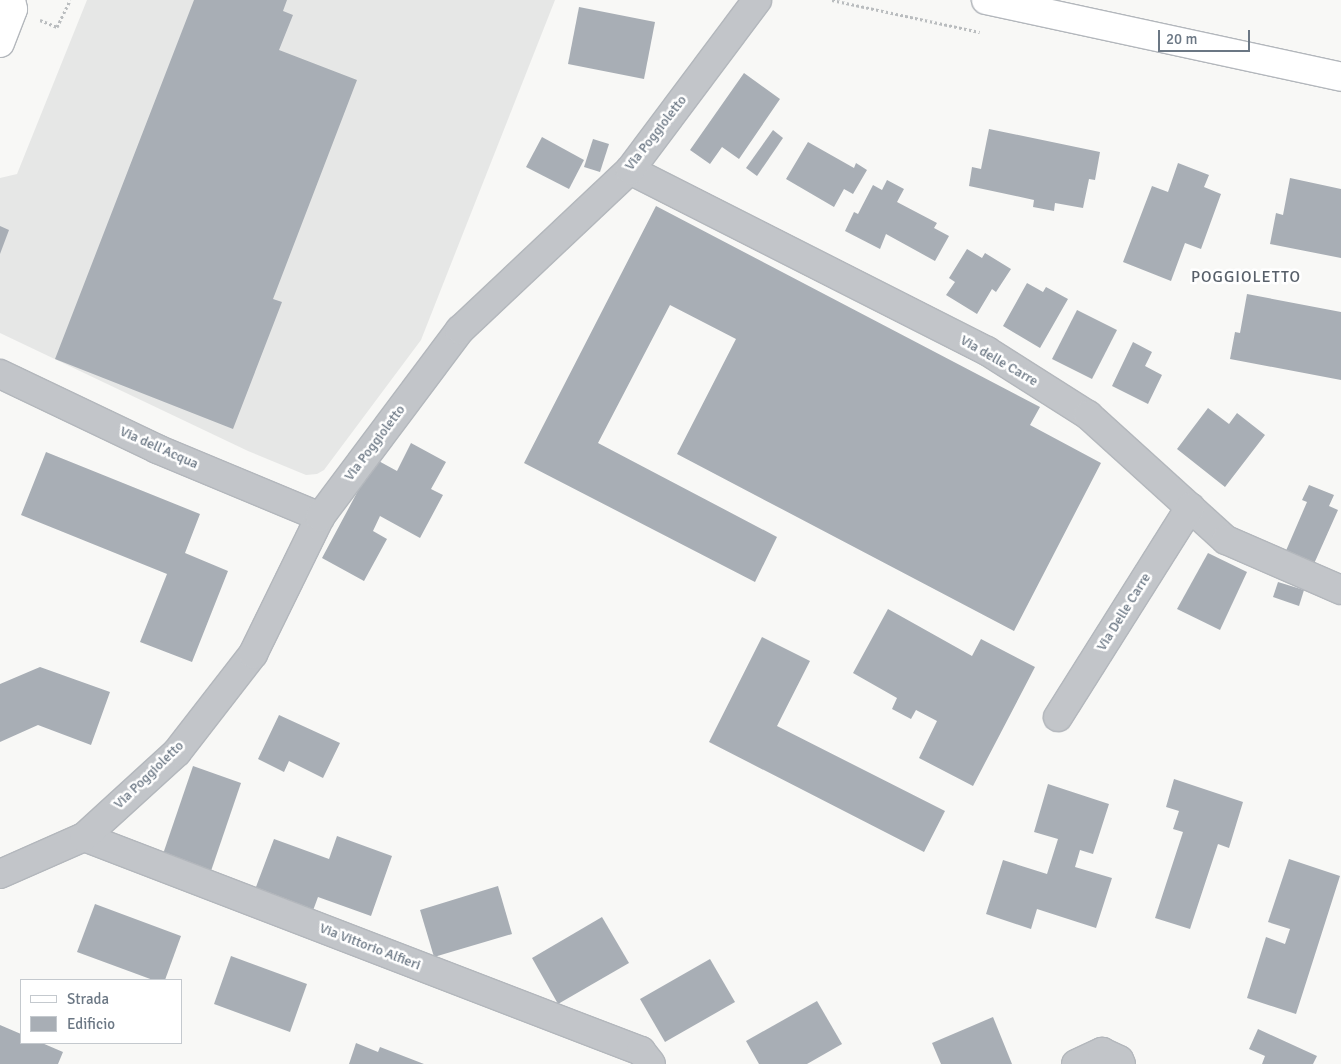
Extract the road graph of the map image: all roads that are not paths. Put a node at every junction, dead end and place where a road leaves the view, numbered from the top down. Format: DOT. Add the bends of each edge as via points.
graph roads {
  1 [pos="757,0"];
  2 [pos="986,0"];
  3 [pos="18,3"];
  4 [pos="0,43"];
  5 [pos="1341,76"];
  6 [pos="630,170"];
  7 [pos="0,374"];
  8 [pos="1190,507"];
  9 [pos="320,517"];
  10 [pos="1341,590"];
  11 [pos="1058,717"];
  12 [pos="84,837"];
  13 [pos="0,874"];
  14 [pos="651,1064"];
  15 [pos="1076,1064"];
  16 [pos="1121,1064"];
  1 -- 6 [label="street, Via Poggioletto"];
  2 -- 5 [label="main road"];
  3 -- 4 [label="main road"];
  6 -- 8 [label="street, Via delle Carre" via="987,351 1088,415"];
  6 -- 9 [label="street, Via Poggioletto" via="460,330"];
  7 -- 9 [label="street, Via dell'Acqua" via="157,449"];
  8 -- 10 [label="street, Via delle Carre" via="1226,540"];
  8 -- 11 [label="street, Via Delle Carre"];
  9 -- 12 [label="street, Via Poggioletto" via="253,654 177,752"];
  12 -- 13 [label="street, Via Poggioletto"];
  12 -- 14 [label="street, Via Vittorio Alfieri" via="641,1051"];
  15 -- 16 [label="street" via="1102,1052"];
}
